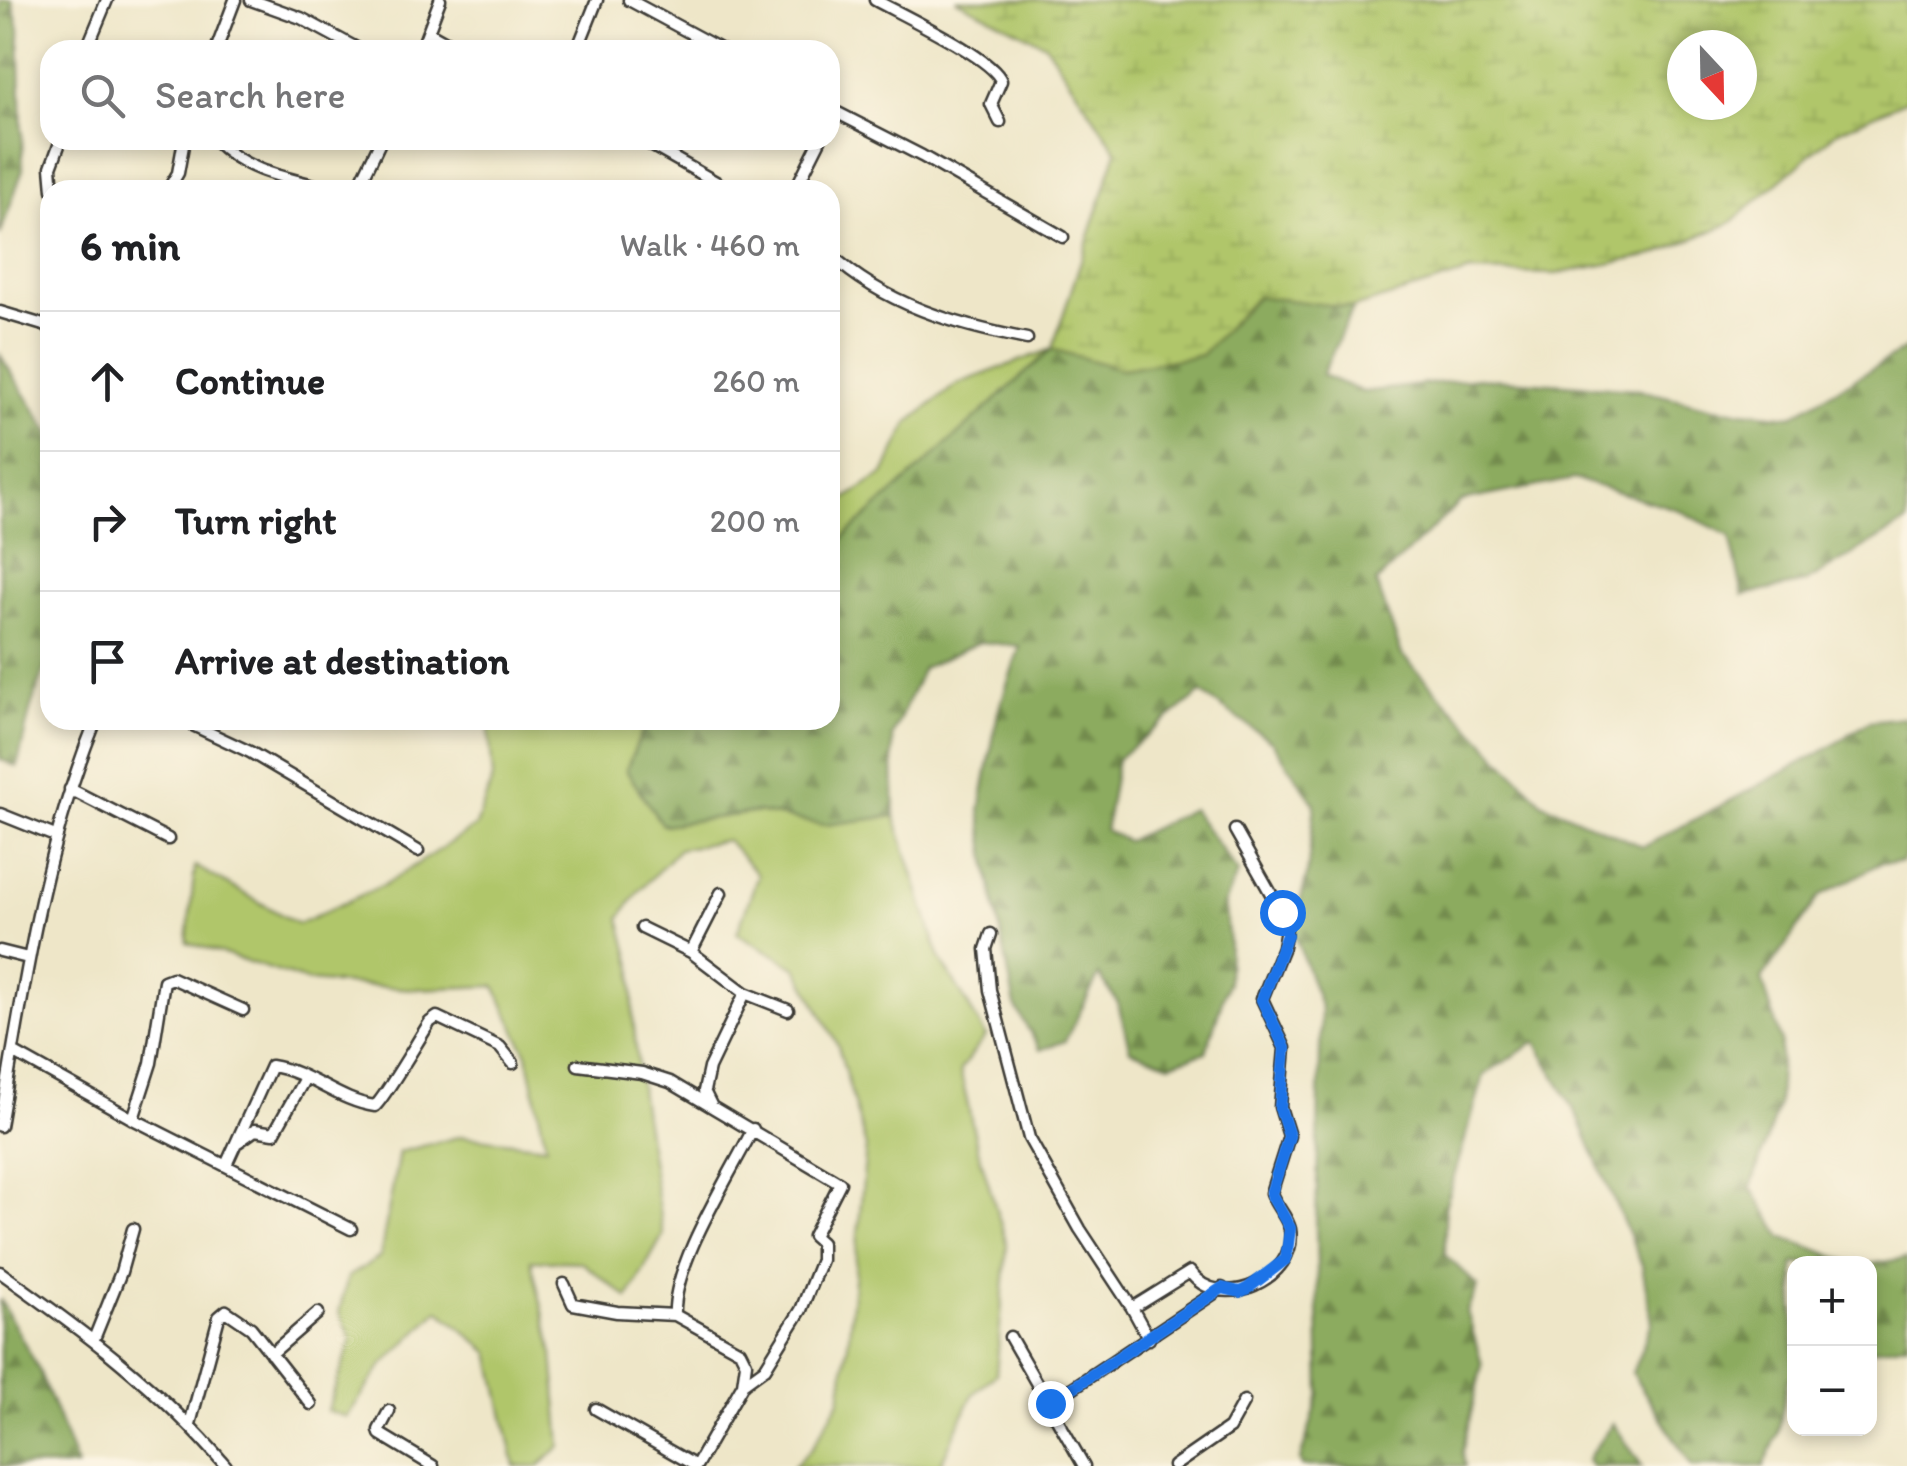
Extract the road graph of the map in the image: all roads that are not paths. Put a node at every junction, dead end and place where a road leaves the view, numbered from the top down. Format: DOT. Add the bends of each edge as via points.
graph roads {
  1 [pos="107,0"];
  2 [pos="235,0"];
  3 [pos="251,0"];
  4 [pos="440,0"];
  5 [pos="596,0"];
  6 [pos="629,0"];
  7 [pos="875,0"];
  8 [pos="428,32"];
  9 [pos="90,40"];
  10 [pos="220,40"];
  11 [pos="342,40"];
  12 [pos="425,40"];
  13 [pos="442,40"];
  14 [pos="581,40"];
  15 [pos="703,40"];
  16 [pos="840,118"];
  17 [pos="1000,122"];
  18 [pos="57,150"];
  19 [pos="182,150"];
  20 [pos="226,150"];
  21 [pos="377,150"];
  22 [pos="657,150"];
  23 [pos="815,150"];
  24 [pos="52,180"];
  25 [pos="175,180"];
  26 [pos="299,180"];
  27 [pos="362,180"];
  28 [pos="702,180"];
  29 [pos="800,180"];
  30 [pos="1063,237"];
  31 [pos="840,263"];
  32 [pos="0,312"];
  33 [pos="40,323"];
  34 [pos="1028,339"];
  35 [pos="92,730"];
  36 [pos="203,730"];
  37 [pos="70,789"];
  38 [pos="0,814"];
  39 [pos="1235,830"];
  40 [pos="55,836"];
  41 [pos="168,839"];
  42 [pos="418,851"];
  43 [pos="721,893"];
  44 [pos="642,928"];
  45 [pos="990,934"];
  46 [pos="0,951"];
  47 [pos="690,952"];
  48 [pos="28,958"];
  49 [pos="745,992"];
  50 [pos="243,1010"];
  51 [pos="788,1010"];
  52 [pos="13,1052"];
  53 [pos="512,1062"];
  54 [pos="578,1065"];
  55 [pos="306,1078"];
  56 [pos="712,1106"];
  57 [pos="132,1119"];
  58 [pos="0,1126"];
  59 [pos="753,1130"];
  60 [pos="238,1142"];
  61 [pos="226,1165"];
  62 [pos="133,1229"];
  63 [pos="351,1229"];
  64 [pos="0,1272"];
  65 [pos="564,1284"];
  66 [pos="1222,1288"];
  67 [pos="1132,1308"];
  68 [pos="318,1313"];
  69 [pos="675,1315"];
  70 [pos="1010,1337"];
  71 [pos="94,1339"];
  72 [pos="1149,1339"];
  73 [pos="271,1354"];
  74 [pos="743,1384"];
  75 [pos="1244,1400"];
  76 [pos="1050,1403"];
  77 [pos="311,1404"];
  78 [pos="596,1409"];
  79 [pos="388,1411"];
  80 [pos="190,1424"];
  81 [pos="226,1466"];
  82 [pos="432,1466"];
  83 [pos="1084,1466"];
  84 [pos="1174,1466"];
  1 -- 9 [label="street"];
  2 -- 10 [label="street"];
  3 -- 11 [label="street"];
  4 -- 8 [label="street"];
  5 -- 14 [label="street"];
  6 -- 15 [label="street"];
  7 -- 17 [label="street" via="999,73 992,104"];
  8 -- 12 [label="street"];
  8 -- 13 [label="street"];
  16 -- 30 [label="street"];
  18 -- 24 [label="street"];
  19 -- 25 [label="street"];
  20 -- 26 [label="street" via="253,167"];
  21 -- 27 [label="street"];
  22 -- 28 [label="street"];
  23 -- 29 [label="street"];
  31 -- 34 [label="street" via="895,299 960,324"];
  32 -- 33 [label="street"];
  35 -- 37 [label="street"];
  36 -- 42 [label="street"];
  37 -- 40 [label="street"];
  37 -- 41 [label="street"];
  38 -- 40 [label="street"];
  39 -- 66 [label="street" via="1286,922 1262,1000 1284,1042 1280,1108 1289,1136 1271,1194 1290,1228 1282,1265 1240,1292"];
  40 -- 48 [label="street"];
  43 -- 47 [label="street"];
  44 -- 47 [label="street"];
  45 -- 67 [label="street" via="990,990 1029,1138"];
  46 -- 48 [label="street"];
  47 -- 49 [label="street"];
  48 -- 52 [label="street"];
  49 -- 51 [label="street"];
  49 -- 56 [label="street" via="708,1068 704,1091"];
  50 -- 57 [label="street" via="172,978 164,981 152,1063"];
  52 -- 57 [label="street"];
  52 -- 58 [label="street"];
  53 -- 55 [label="street" via="500,1047 437,1017 375,1106"];
  54 -- 56 [label="street" via="642,1073"];
  55 -- 60 [label="street" via="274,1132 255,1130"];
  55 -- 60 [label="street" via="271,1066"];
  56 -- 59 [label="street"];
  57 -- 61 [label="street"];
  59 -- 69 [label="street" via="686,1262"];
  59 -- 74 [label="street" via="835,1178 840,1188 813,1236 821,1243 821,1260 801,1310 765,1368"];
  60 -- 61 [label="street"];
  61 -- 63 [label="street"];
  62 -- 71 [label="street"];
  64 -- 71 [label="street"];
  65 -- 69 [label="street" via="573,1304"];
  66 -- 67 [label="street" via="1206,1287 1190,1272"];
  66 -- 72 [label="street"];
  67 -- 72 [label="street"];
  68 -- 73 [label="street"];
  69 -- 74 [label="street" via="740,1352"];
  70 -- 76 [label="street"];
  71 -- 80 [label="street"];
  72 -- 76 [label="street"];
  73 -- 77 [label="street"];
  73 -- 80 [label="street" via="251,1328 231,1312 222,1313"];
  74 -- 78 [label="street" via="696,1466"];
  75 -- 84 [label="street" via="1229,1428"];
  76 -- 83 [label="street"];
  79 -- 82 [label="street" via="380,1434"];
  80 -- 81 [label="street"];
}
